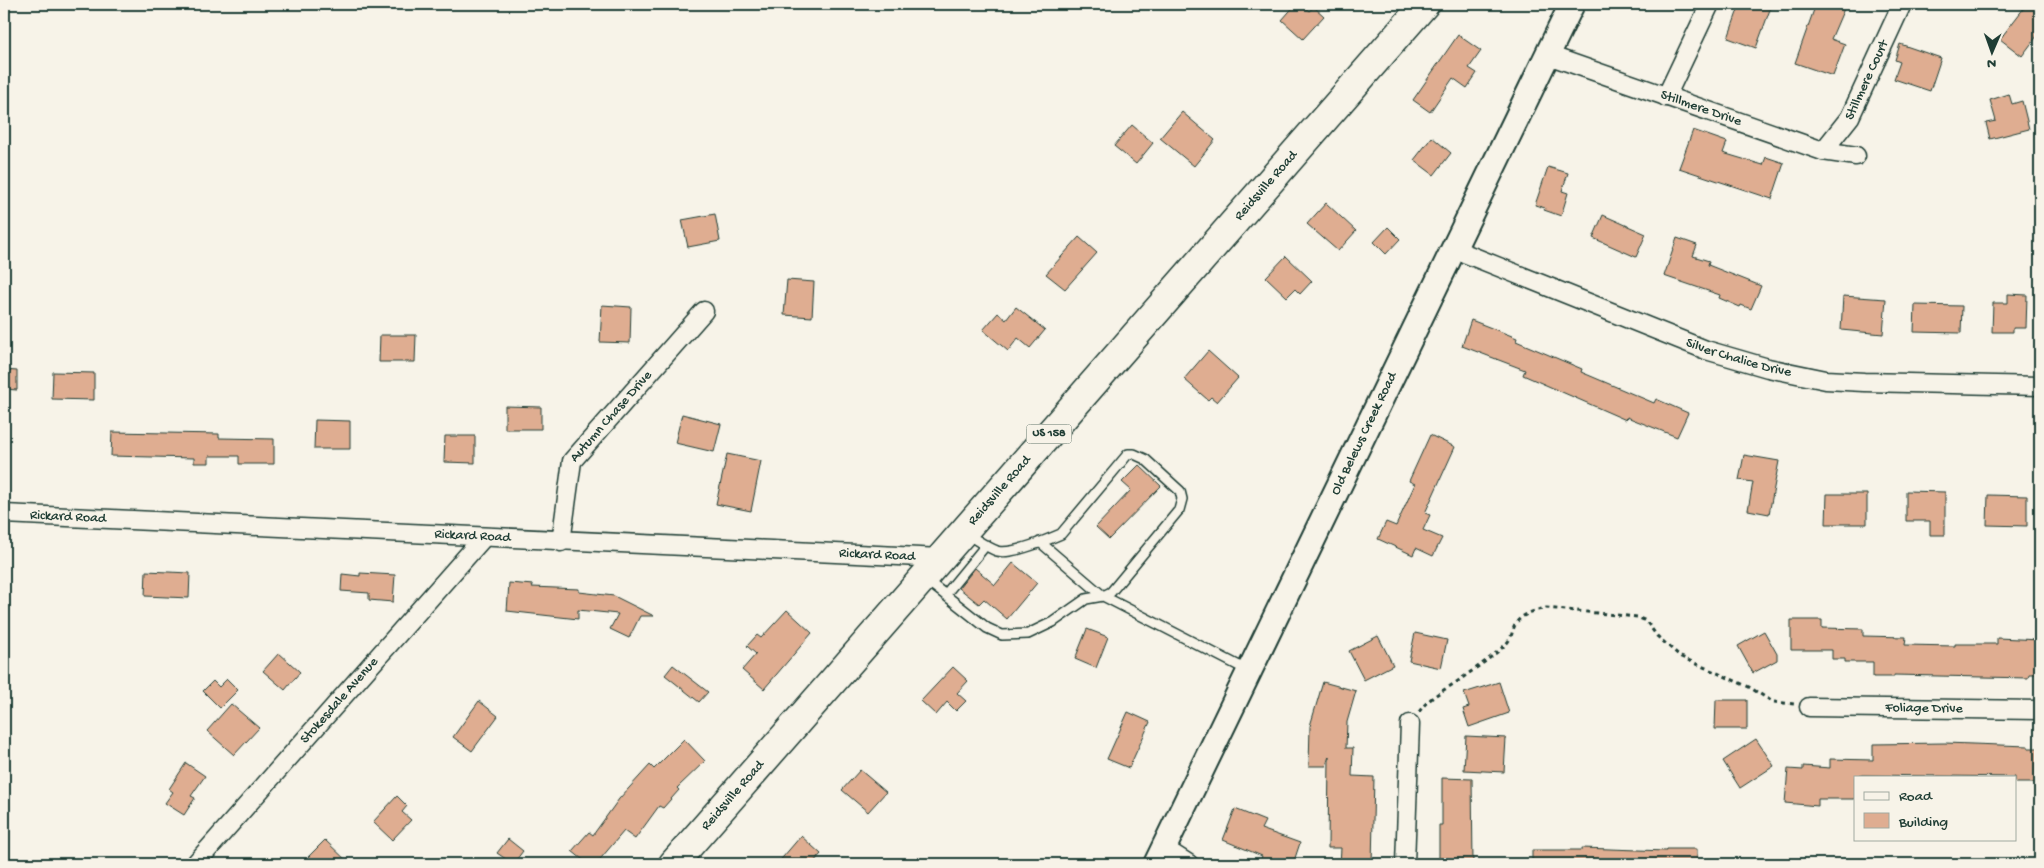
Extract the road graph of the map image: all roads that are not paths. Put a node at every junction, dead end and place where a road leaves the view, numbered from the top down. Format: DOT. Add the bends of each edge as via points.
graph roads {
  1 [pos="1425,4"];
  2 [pos="1572,4"];
  3 [pos="1710,4"];
  4 [pos="1902,4"];
  5 [pos="1548,55"];
  6 [pos="1666,96"];
  7 [pos="1823,151"];
  8 [pos="1856,156"];
  9 [pos="1454,249"];
  10 [pos="704,311"];
  11 [pos="2040,386"];
  12 [pos="4,514"];
  13 [pos="483,538"];
  14 [pos="975,539"];
  15 [pos="561,542"];
  16 [pos="1040,542"];
  17 [pos="932,568"];
  18 [pos="945,595"];
  19 [pos="1103,596"];
  20 [pos="1250,672"];
  21 [pos="1809,707"];
  22 [pos="2040,710"];
  23 [pos="1410,724"];
  24 [pos="1160,856"];
  25 [pos="195,864"];
  26 [pos="674,864"];
  27 [pos="1189,864"];
  28 [pos="1405,864"];
  1 -- 14 [label="highway, Reidsville Road / US 158"];
  2 -- 5 [label="street, Old Belews Creek Road"];
  3 -- 6 [label="street"];
  4 -- 7 [label="street, Stillmere Court" via="1850,117"];
  5 -- 6 [label="street, Stillmere Drive"];
  5 -- 9 [label="street, Old Belews Creek Road"];
  6 -- 7 [label="street, Stillmere Drive"];
  7 -- 8 [label="street, Stillmere Drive"];
  9 -- 11 [label="street, Silver Chalice Drive" via="1706,350 1768,368 1826,380 1854,382"];
  9 -- 20 [label="street, Old Belews Creek Road"];
  10 -- 15 [label="street, Autumn Chase Drive" via="572,461"];
  12 -- 13 [label="street, Rickard Road"];
  13 -- 15 [label="street, Rickard Road"];
  13 -- 25 [label="street, Stokesdale Avenue"];
  14 -- 16 [label="lane" via="1007,552"];
  14 -- 17 [label="highway, Reidsville Road / US 158"];
  14 -- 18 [label="lane"];
  15 -- 17 [label="street, Rickard Road"];
  16 -- 19 [label="lane"];
  16 -- 19 [label="lane" via="1061,534 1128,454 1144,459 1180,491 1182,499 1172,518 1110,592"];
  17 -- 18 [label="lane"];
  17 -- 26 [label="highway, Reidsville Road / US 158"];
  18 -- 19 [label="lane" via="987,628 1002,635 1016,636 1040,629 1086,599"];
  19 -- 20 [label="lane"];
  20 -- 24 [label="street, Old Belews Creek Road"];
  21 -- 22 [label="street, Foliage Drive"];
  23 -- 28 [label="street"];
  24 -- 27 [label="street"];
}
